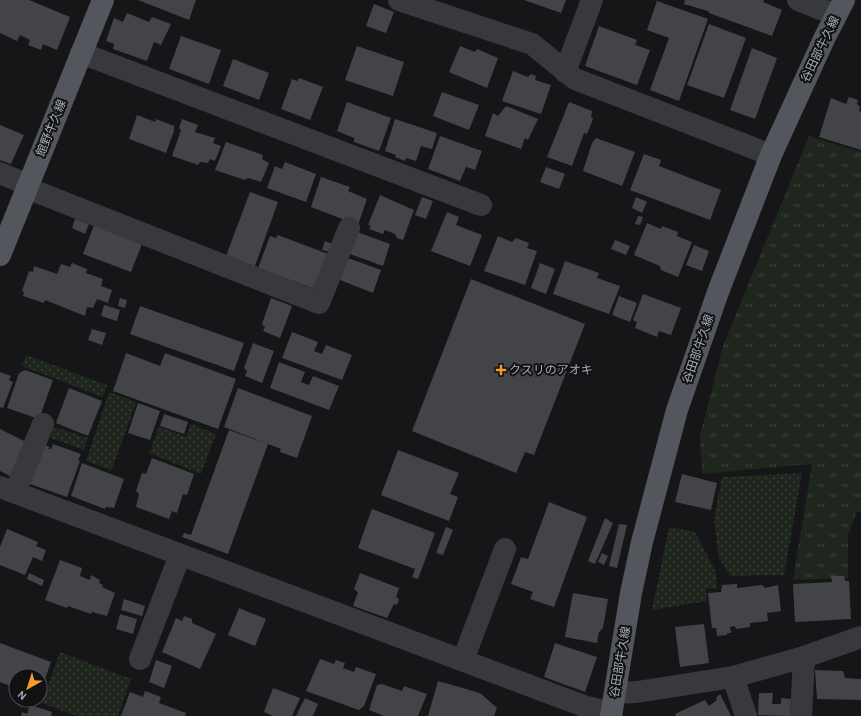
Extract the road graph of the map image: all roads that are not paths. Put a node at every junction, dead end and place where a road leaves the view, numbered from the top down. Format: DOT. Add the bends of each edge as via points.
graph roads {
  1 [pos="103,0"];
  2 [pos="399,0"];
  3 [pos="592,0"];
  4 [pos="798,0"];
  5 [pos="840,7"];
  6 [pos="81,53"];
  7 [pos="565,72"];
  8 [pos="771,155"];
  9 [pos="0,173"];
  10 [pos="28,186"];
  11 [pos="481,205"];
  12 [pos="349,228"];
  13 [pos="0,255"];
  14 [pos="43,424"];
  15 [pos="7,490"];
  16 [pos="505,549"];
  17 [pos="180,555"];
  18 [pos="861,637"];
  19 [pos="804,657"];
  20 [pos="140,659"];
  21 [pos="463,660"];
  22 [pos="733,677"];
  23 [pos="612,707"];
  24 [pos="746,716"];
  25 [pos="801,716"];
  1 -- 6 [label="main road, 館野牛久線"];
  2 -- 7 [label="street" via="532,44"];
  3 -- 7 [label="street"];
  4 -- 5 [label="street"];
  5 -- 8 [label="main road, 谷田部牛久線"];
  6 -- 10 [label="main road, 館野牛久線"];
  6 -- 11 [label="street"];
  7 -- 8 [label="street" via="575,80"];
  8 -- 23 [label="main road, 谷田部牛久線" via="718,292 677,410 642,542"];
  9 -- 10 [label="street"];
  10 -- 12 [label="street" via="319,303"];
  10 -- 13 [label="main road, 館野牛久線"];
  14 -- 15 [label="street"];
  15 -- 17 [label="street"];
  16 -- 21 [label="street"];
  17 -- 20 [label="street"];
  17 -- 21 [label="street"];
  18 -- 19 [label="street"];
  19 -- 22 [label="street"];
  19 -- 25 [label="street"];
  21 -- 23 [label="street" via="587,707"];
  22 -- 23 [label="street" via="637,692"];
  22 -- 24 [label="street"];
}
